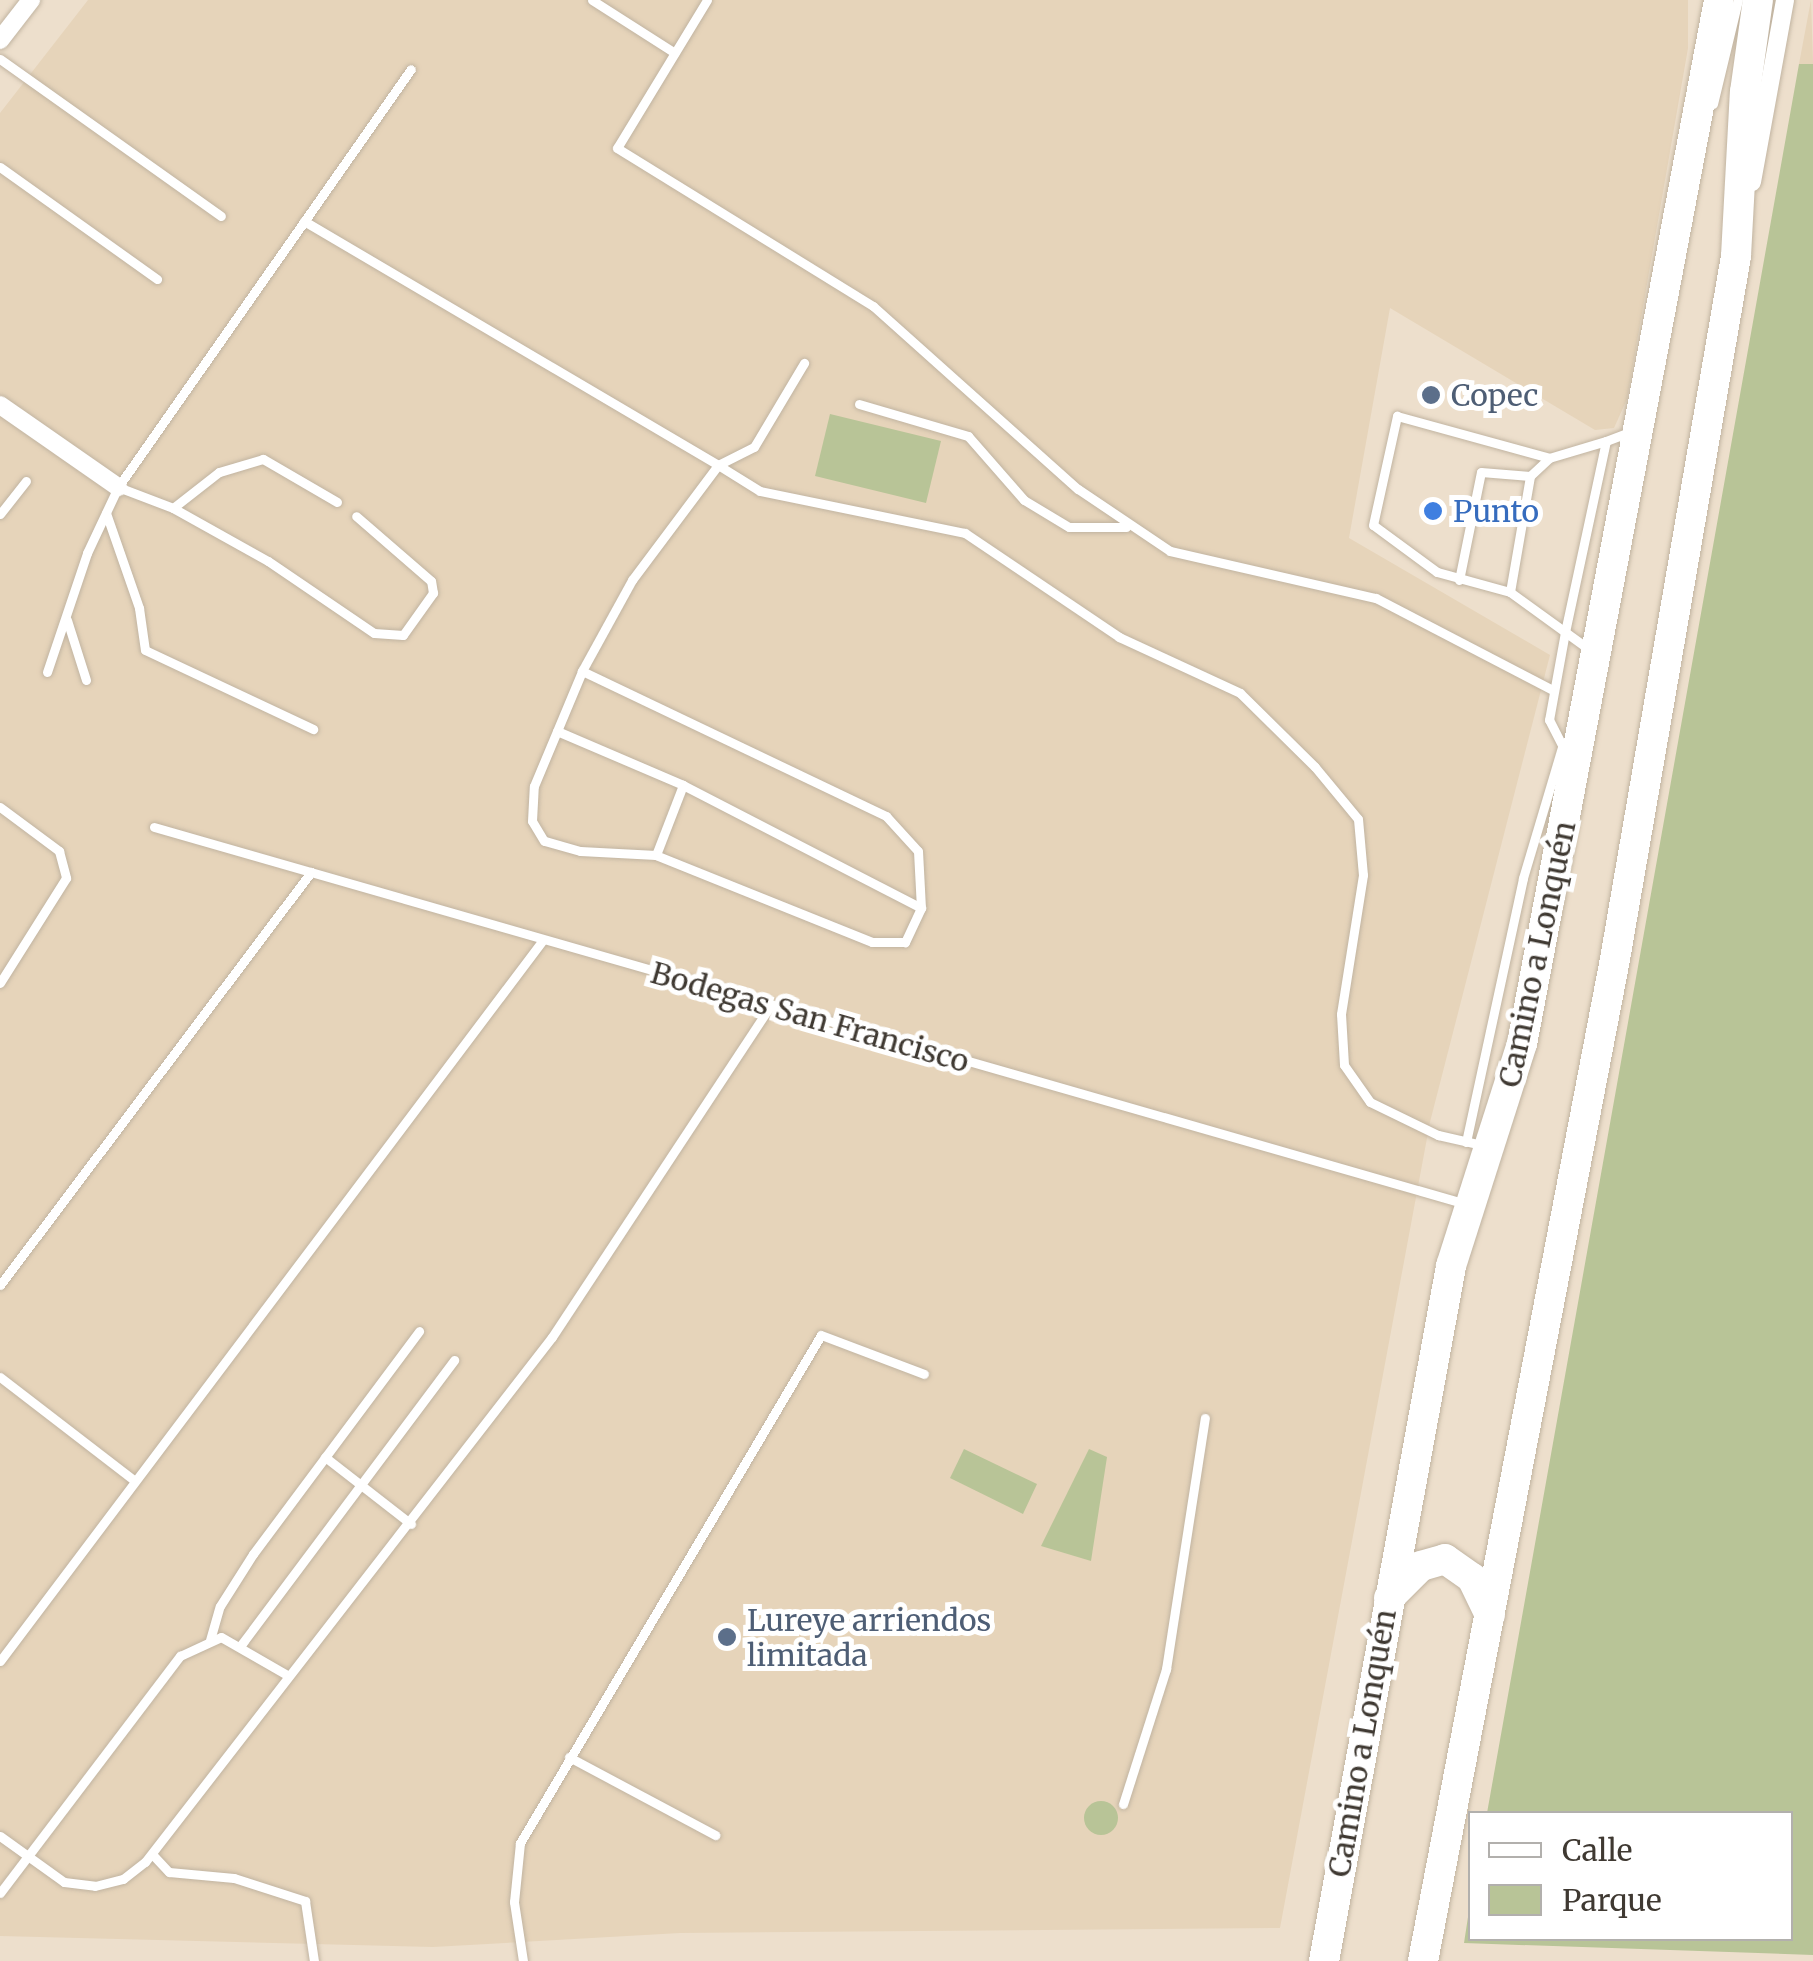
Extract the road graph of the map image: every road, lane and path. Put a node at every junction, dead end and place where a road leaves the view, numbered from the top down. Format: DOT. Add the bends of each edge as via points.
graph roads {
  1 [pos="30,0"];
  2 [pos="592,0"];
  3 [pos="707,0"];
  4 [pos="1709,0"];
  5 [pos="1720,0"];
  6 [pos="1738,0"];
  7 [pos="1758,0"];
  8 [pos="1785,0"];
  9 [pos="0,40"];
  10 [pos="1711,46"];
  11 [pos="674,54"];
  12 [pos="0,59"];
  13 [pos="411,69"];
  14 [pos="1690,157"];
  15 [pos="0,167"];
  16 [pos="222,216"];
  17 [pos="304,222"];
  18 [pos="1736,256"];
  19 [pos="158,279"];
  20 [pos="804,363"];
  21 [pos="859,404"];
  22 [pos="0,405"];
  23 [pos="1642,427"];
  24 [pos="1606,441"];
  25 [pos="1549,458"];
  26 [pos="718,465"];
  27 [pos="1530,476"];
  28 [pos="26,481"];
  29 [pos="118,487"];
  30 [pos="337,502"];
  31 [pos="172,508"];
  32 [pos="106,513"];
  33 [pos="0,514"];
  34 [pos="356,516"];
  35 [pos="1128,527"];
  36 [pos="1460,580"];
  37 [pos="1510,592"];
  38 [pos="66,617"];
  39 [pos="1565,632"];
  40 [pos="1599,656"];
  41 [pos="582,671"];
  42 [pos="48,672"];
  43 [pos="86,680"];
  44 [pos="1553,690"];
  45 [pos="313,729"];
  46 [pos="557,730"];
  47 [pos="1570,756"];
  48 [pos="683,786"];
  49 [pos="0,807"];
  50 [pos="154,826"];
  51 [pos="656,854"];
  52 [pos="311,872"];
  53 [pos="922,908"];
  54 [pos="543,940"];
  55 [pos="0,983"];
  56 [pos="770,1006"];
  57 [pos="1477,1144"];
  58 [pos="1467,1204"];
  59 [pos="0,1285"];
  60 [pos="419,1331"];
  61 [pos="454,1360"];
  62 [pos="924,1374"];
  63 [pos="0,1377"];
  64 [pos="1205,1418"];
  65 [pos="325,1457"];
  66 [pos="135,1482"];
  67 [pos="360,1484"];
  68 [pos="411,1524"];
  69 [pos="1387,1601"];
  70 [pos="1490,1615"];
  71 [pos="210,1640"];
  72 [pos="241,1645"];
  73 [pos="0,1661"];
  74 [pos="287,1675"];
  75 [pos="569,1756"];
  76 [pos="1123,1804"];
  77 [pos="715,1835"];
  78 [pos="0,1836"];
  79 [pos="152,1854"];
  80 [pos="26,1858"];
  81 [pos="0,1892"];
  82 [pos="314,1961"];
  83 [pos="523,1961"];
  84 [pos="1324,1961"];
  85 [pos="1423,1961"];
  1 -- 9 [label="street"];
  2 -- 11 [label="lane"];
  3 -- 11 [label="lane"];
  4 -- 10 [label="main road"];
  5 -- 10 [label="main road, Camino a Lonquén"];
  6 -- 14 [label="lane" via="1717,94"];
  7 -- 18 [label="main road" via="1745,92"];
  8 -- 18 [label="street"];
  10 -- 14 [label="main road, Camino a Lonquén"];
  11 -- 35 [label="lane" via="617,148 872,306"];
  12 -- 16 [label="lane"];
  13 -- 17 [label="lane"];
  14 -- 23 [label="main road, Camino a Lonquén"];
  15 -- 19 [label="lane"];
  17 -- 26 [label="lane"];
  17 -- 29 [label="lane"];
  18 -- 70 [label="main road" via="1615,959"];
  20 -- 26 [label="lane" via="754,447"];
  21 -- 35 [label="lane" via="968,436 1024,500 1068,526"];
  22 -- 29 [label="street"];
  23 -- 24 [label="lane"];
  23 -- 40 [label="main road, Camino a Lonquén"];
  24 -- 25 [label="lane"];
  24 -- 39 [label="lane"];
  25 -- 27 [label="lane"];
  25 -- 36 [label="lane" via="1397,416 1373,525"];
  26 -- 41 [label="lane" via="632,580"];
  26 -- 57 [label="lane" via="760,490 965,533 1119,637 1240,693 1358,819 1363,875 1341,1014 1344,1065 1370,1102"];
  27 -- 36 [label="lane" via="1481,472"];
  27 -- 37 [label="lane"];
  28 -- 33 [label="lane"];
  29 -- 31 [label="lane"];
  29 -- 32 [label="lane"];
  30 -- 31 [label="lane" via="263,459 219,472"];
  31 -- 34 [label="lane" via="254,552 374,633 402,635 433,593 431,581"];
  32 -- 38 [label="lane"];
  32 -- 45 [label="lane" via="139,608 145,650"];
  35 -- 44 [label="lane" via="1170,552 1376,598"];
  36 -- 37 [label="lane"];
  37 -- 39 [label="lane"];
  38 -- 42 [label="lane"];
  38 -- 43 [label="lane"];
  39 -- 40 [label="lane"];
  39 -- 44 [label="lane"];
  40 -- 47 [label="main road, Camino a Lonquén"];
  41 -- 46 [label="lane"];
  41 -- 53 [label="lane" via="886,816 918,851"];
  44 -- 47 [label="lane" via="1548,720"];
  46 -- 48 [label="lane"];
  46 -- 51 [label="lane" via="534,786 532,821 544,841 580,852"];
  47 -- 57 [label="main road, Camino a Lonquén" via="1522,1044"];
  48 -- 51 [label="lane"];
  48 -- 53 [label="lane"];
  49 -- 55 [label="lane" via="59,850 66,878"];
  50 -- 52 [label="lane, Bodegas San Francisco"];
  51 -- 53 [label="lane" via="872,942 905,942"];
  52 -- 54 [label="lane, Bodegas San Francisco"];
  52 -- 59 [label="lane"];
  54 -- 56 [label="lane, Bodegas San Francisco"];
  54 -- 66 [label="lane"];
  56 -- 58 [label="lane, Bodegas San Francisco"];
  56 -- 68 [label="lane" via="552,1336"];
  57 -- 58 [label="main road, Camino a Lonquén"];
  58 -- 69 [label="main road, Camino a Lonquén"];
  60 -- 65 [label="lane"];
  61 -- 67 [label="lane"];
  62 -- 75 [label="lane" via="821,1336"];
  63 -- 66 [label="lane"];
  64 -- 76 [label="lane" via="1166,1669"];
  65 -- 67 [label="lane"];
  65 -- 71 [label="lane" via="236,1580"];
  66 -- 73 [label="lane"];
  67 -- 68 [label="lane"];
  67 -- 72 [label="lane"];
  68 -- 74 [label="lane"];
  69 -- 70 [label="main road" via="1413,1571 1445,1560 1472,1578"];
  69 -- 84 [label="main road, Camino a Lonquén"];
  70 -- 85 [label="main road"];
  71 -- 72 [label="lane"];
  71 -- 80 [label="lane" via="180,1656"];
  72 -- 74 [label="lane"];
  74 -- 79 [label="lane"];
  75 -- 77 [label="lane"];
  75 -- 83 [label="lane" via="520,1843 514,1902"];
  78 -- 80 [label="lane"];
  79 -- 80 [label="lane" via="123,1879 95,1886 64,1882"];
  79 -- 82 [label="lane" via="169,1872 234,1878 306,1901"];
  80 -- 81 [label="lane"];
}
